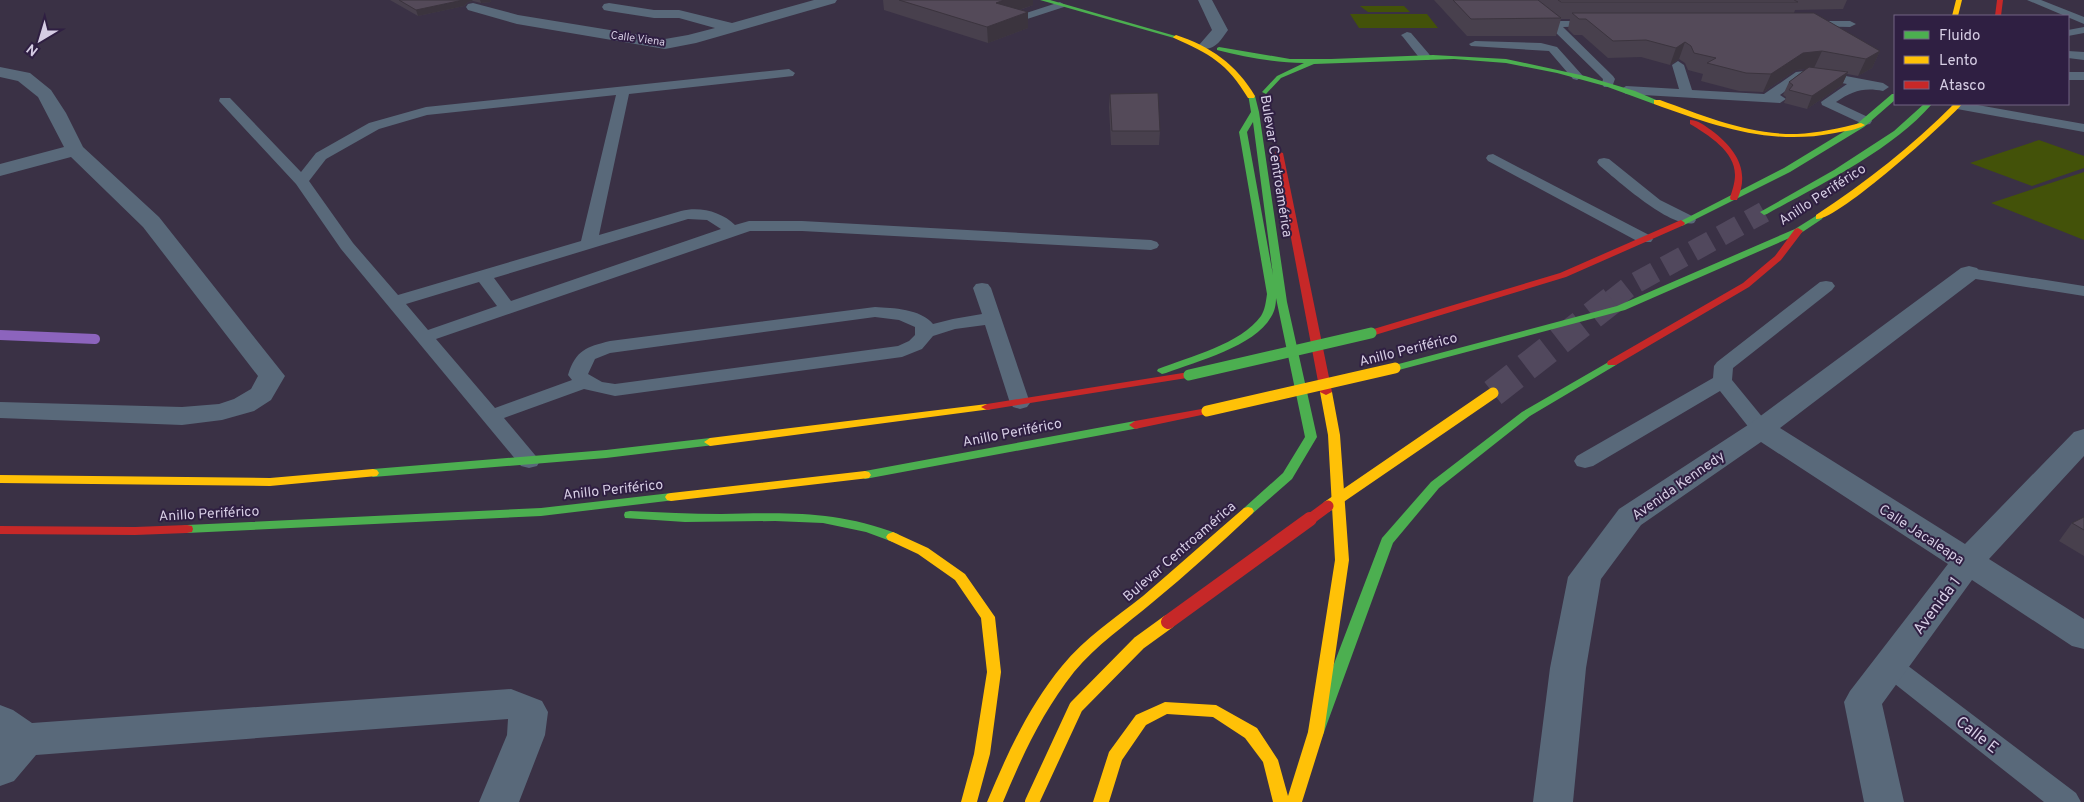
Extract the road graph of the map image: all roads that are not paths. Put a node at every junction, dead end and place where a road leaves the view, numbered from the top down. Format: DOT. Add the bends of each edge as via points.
graph roads {
  1 [pos="665,0"];
  2 [pos="830,0"];
  3 [pos="1043,0"];
  4 [pos="1205,0"];
  5 [pos="1522,0"];
  6 [pos="1959,0"];
  7 [pos="2000,0"];
  8 [pos="2032,0"];
  9 [pos="1060,5"];
  10 [pos="473,7"];
  11 [pos="609,7"];
  12 [pos="679,14"];
  13 [pos="1955,15"];
  14 [pos="1998,15"];
  15 [pos="1021,18"];
  16 [pos="2084,21"];
  17 [pos="1603,23"];
  18 [pos="1553,24"];
  19 [pos="1791,24"];
  20 [pos="1850,24"];
  21 [pos="735,28"];
  22 [pos="2084,30"];
  23 [pos="2069,33"];
  24 [pos="1408,35"];
  25 [pos="1176,37"];
  26 [pos="1475,44"];
  27 [pos="1213,47"];
  28 [pos="2069,55"];
  29 [pos="2084,56"];
  30 [pos="1425,57"];
  31 [pos="1317,61"];
  32 [pos="1678,65"];
  33 [pos="0,72"];
  34 [pos="789,74"];
  35 [pos="1577,76"];
  36 [pos="2069,76"];
  37 [pos="2084,76"];
  38 [pos="1608,84"];
  39 [pos="1889,87"];
  40 [pos="1626,90"];
  41 [pos="623,91"];
  42 [pos="1687,93"];
  43 [pos="1894,97"];
  44 [pos="225,101"];
  45 [pos="1661,103"];
  46 [pos="1927,105"];
  47 [pos="1957,105"];
  48 [pos="1963,105"];
  49 [pos="1256,112"];
  50 [pos="1863,123"];
  51 [pos="2084,128"];
  52 [pos="1276,140"];
  53 [pos="75,150"];
  54 [pos="1492,158"];
  55 [pos="1604,162"];
  56 [pos="0,170"];
  57 [pos="301,181"];
  58 [pos="1734,198"];
  59 [pos="1764,212"];
  60 [pos="1688,220"];
  61 [pos="732,231"];
  62 [pos="1798,231"];
  63 [pos="1645,239"];
  64 [pos="589,244"];
  65 [pos="1151,245"];
  66 [pos="1969,273"];
  67 [pos="483,275"];
  68 [pos="1826,286"];
  69 [pos="982,288"];
  70 [pos="2084,291"];
  71 [pos="395,302"];
  72 [pos="508,309"];
  73 [pos="993,318"];
  74 [pos="926,332"];
  75 [pos="425,337"];
  76 [pos="1722,381"];
  77 [pos="585,382"];
  78 [pos="1124,387"];
  79 [pos="1493,393"];
  80 [pos="1020,403"];
  81 [pos="0,410"];
  82 [pos="491,416"];
  83 [pos="1761,429"];
  84 [pos="2084,438"];
  85 [pos="529,461"];
  86 [pos="1585,461"];
  87 [pos="0,479"];
  88 [pos="541,512"];
  89 [pos="0,530"];
  90 [pos="1967,563"];
  91 [pos="2084,636"];
  92 [pos="1890,666"];
  93 [pos="13,731"];
  94 [pos="1316,732"];
  95 [pos="0,769"];
  96 [pos="499,802"];
  97 [pos="969,802"];
  98 [pos="995,802"];
  99 [pos="1032,802"];
  100 [pos="1101,802"];
  101 [pos="1281,802"];
  102 [pos="1294,802"];
  103 [pos="1553,802"];
  104 [pos="1884,802"];
  105 [pos="2066,802"];
  1 -- 12 [label="street"];
  2 -- 21 [label="street, Calle Viena"];
  3 -- 9 [label="main road"];
  4 -- 27 [label="street" via="1220,30"];
  5 -- 18 [label="lane"];
  6 -- 13 [label="main road"];
  7 -- 14 [label="main road"];
  8 -- 16 [label="lane"];
  9 -- 15 [label="lane"];
  9 -- 25 [label="main road"];
  10 -- 21 [label="street, Calle Viena" via="517,18 666,44"];
  11 -- 12 [label="street"];
  12 -- 21 [label="street"];
  17 -- 18 [label="lane"];
  18 -- 38 [label="lane" via="1602,71 1609,79"];
  19 -- 20 [label="lane"];
  22 -- 23 [label="lane"];
  24 -- 30 [label="lane"];
  25 -- 27 [label="main road, Bulevar Centroamérica"];
  25 -- 49 [label="main road, Bulevar Centroamérica" via="1210,52 1238,72 1250,92"];
  26 -- 35 [label="lane" via="1547,47 1560,55"];
  27 -- 31 [label="main road" via="1274,59"];
  27 -- 31 [label="main road, Bulevar Centroamérica" via="1239,61 1256,78 1267,97 1270,84 1277,78"];
  28 -- 29 [label="lane"];
  30 -- 31 [label="main road"];
  30 -- 35 [label="main road" via="1503,60"];
  32 -- 42 [label="lane"];
  33 -- 53 [label="street" via="24,77 45,94"];
  34 -- 41 [label="lane"];
  35 -- 38 [label="main road"];
  36 -- 37 [label="lane"];
  38 -- 40 [label="main road"];
  39 -- 42 [label="lane" via="1814,74 1800,75 1773,98"];
  39 -- 50 [label="lane" via="1850,87 1823,102"];
  40 -- 42 [label="lane"];
  40 -- 45 [label="main road"];
  41 -- 57 [label="lane" via="426,111 406,116 374,126 321,156"];
  41 -- 64 [label="lane"];
  43 -- 50 [label="main road, Anillo Periférico"];
  44 -- 57 [label="lane"];
  45 -- 50 [label="main road" via="1720,124 1776,135 1802,136"];
  45 -- 58 [label="main road" via="1712,134 1730,152 1739,172"];
  46 -- 59 [label="main road" via="1896,133 1836,172"];
  47 -- 62 [label="main road, Anillo Periférico" via="1922,141 1864,188"];
  48 -- 51 [label="lane"];
  49 -- 78 [label="main road" via="1243,132 1272,294 1270,309 1250,332 1234,341"];
  49 -- 98 [label="main road, Bulevar Centroamérica" via="1282,302 1311,437 1288,476 1107,631 1070,667 1054,687 1022,743"];
  50 -- 58 [label="main road, Anillo Periférico"];
  52 -- 94 [label="main road, Bulevar Centroamérica" via="1334,435 1342,560"];
  53 -- 56 [label="street"];
  53 -- 81 [label="street" via="151,222 272,376 262,394 244,405 222,412 182,416"];
  54 -- 63 [label="lane"];
  55 -- 60 [label="lane" via="1655,203"];
  57 -- 71 [label="lane" via="347,246"];
  58 -- 60 [label="main road, Anillo Periférico"];
  60 -- 63 [label="main road, Anillo Periférico"];
  61 -- 64 [label="lane" via="723,220 687,214"];
  61 -- 65 [label="lane" via="749,226 802,226"];
  61 -- 72 [label="lane"];
  62 -- 88 [label="main road, Anillo Periférico, bridge" via="1621,308 1395,368 1207,411 866,475"];
  62 -- 94 [label="main road" via="1778,258 1746,285 1526,414 1435,485 1387,541"];
  63 -- 78 [label="main road, Anillo Periférico, bridge" via="1562,275 1371,333"];
  64 -- 67 [label="lane"];
  66 -- 70 [label="lane"];
  66 -- 83 [label="street, Avenida Kennedy"];
  67 -- 71 [label="lane"];
  67 -- 72 [label="lane"];
  68 -- 76 [label="lane" via="1724,366"];
  69 -- 73 [label="lane"];
  71 -- 75 [label="lane"];
  72 -- 75 [label="lane"];
  73 -- 74 [label="lane"];
  73 -- 80 [label="lane"];
  74 -- 77 [label="lane" via="915,346 902,351 615,390 597,389"];
  74 -- 77 [label="lane" via="924,324 906,315 875,312 610,346 589,353 581,364 578,375"];
  75 -- 82 [label="lane"];
  76 -- 83 [label="lane"];
  76 -- 86 [label="lane"];
  77 -- 82 [label="lane"];
  78 -- 80 [label="main road, Anillo Periférico"];
  79 -- 99 [label="main road, bridge" via="1390,462 1139,643 1076,707"];
  80 -- 85 [label="main road, Anillo Periférico"];
  82 -- 85 [label="lane"];
  83 -- 90 [label="street, Calle Jacaleapa"];
  83 -- 103 [label="street, Avenida Kennedy" via="1630,517 1585,577 1568,668"];
  84 -- 90 [label="street, Avenida 1"];
  85 -- 87 [label="main road, Anillo Periférico" via="270,482"];
  88 -- 89 [label="main road, Anillo Periférico" via="135,531"];
  88 -- 97 [label="main road" via="703,518 808,516 871,527 924,550 960,577 988,617 994,672 982,754"];
  90 -- 91 [label="street, Calle Jacaleapa"];
  90 -- 92 [label="street, Avenida 1"];
  92 -- 104 [label="street, Avenida 1" via="1863,702"];
  92 -- 105 [label="lane, Calle E"];
  93 -- 95 [label="street"];
  93 -- 96 [label="street" via="511,704 528,712 526,734"];
  94 -- 102 [label="main road, Bulevar Centroamérica"];
  100 -- 101 [label="main road" via="1115,758 1141,720 1165,708 1216,711 1251,733 1270,760"];
}
